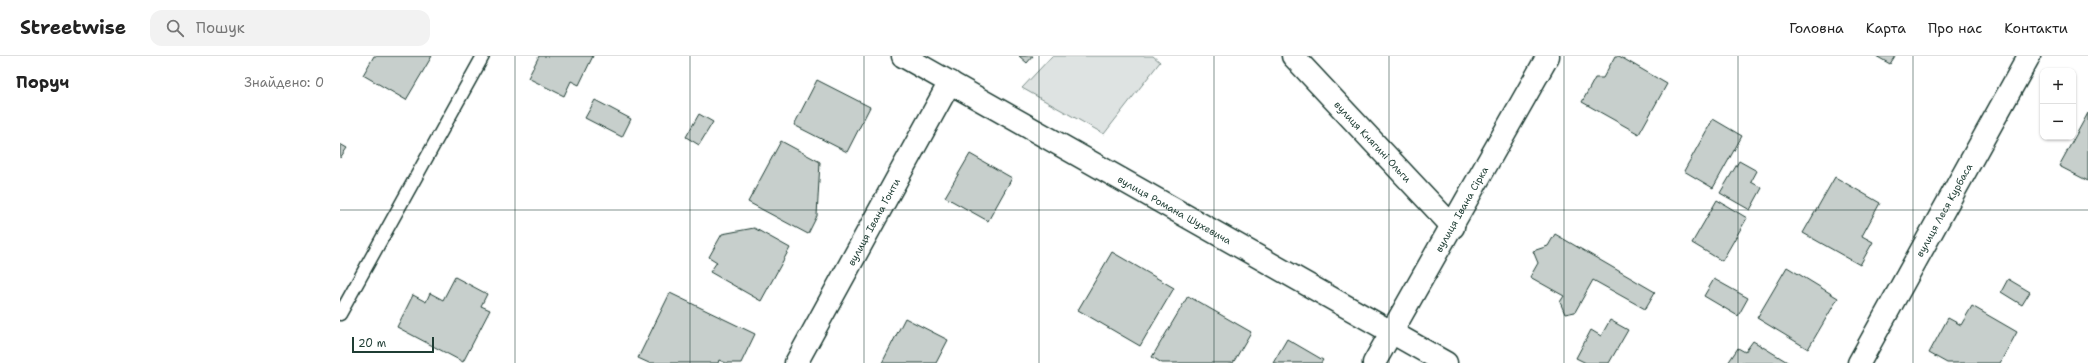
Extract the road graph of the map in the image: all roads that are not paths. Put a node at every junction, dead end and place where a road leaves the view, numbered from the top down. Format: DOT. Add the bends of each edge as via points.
graph roads {
  1 [pos="483,56"];
  2 [pos="903,56"];
  3 [pos="1293,56"];
  4 [pos="1548,56"];
  5 [pos="2028,56"];
  6 [pos="950,82"];
  7 [pos="1453,227"];
  8 [pos="340,314"];
  9 [pos="1391,332"];
  10 [pos="796,363"];
  11 [pos="1374,363"];
  12 [pos="1446,363"];
  13 [pos="1859,363"];
  1 -- 8 [label="lane"];
  2 -- 6 [label="street, вулиця Романа Шухевича"];
  3 -- 7 [label="street, вулиця Княгині Ольги"];
  4 -- 7 [label="street, вулиця Івана Сірка"];
  5 -- 13 [label="street, вулиця Леся Курбаса"];
  6 -- 9 [label="street, вулиця Романа Шухевича"];
  6 -- 10 [label="street, вулиця Івана Ґонти"];
  7 -- 9 [label="street, вулиця Івана Сірка"];
  9 -- 11 [label="street, вулиця Івана Сірка"];
  9 -- 12 [label="street, вулиця Романа Шухевича"];
}
